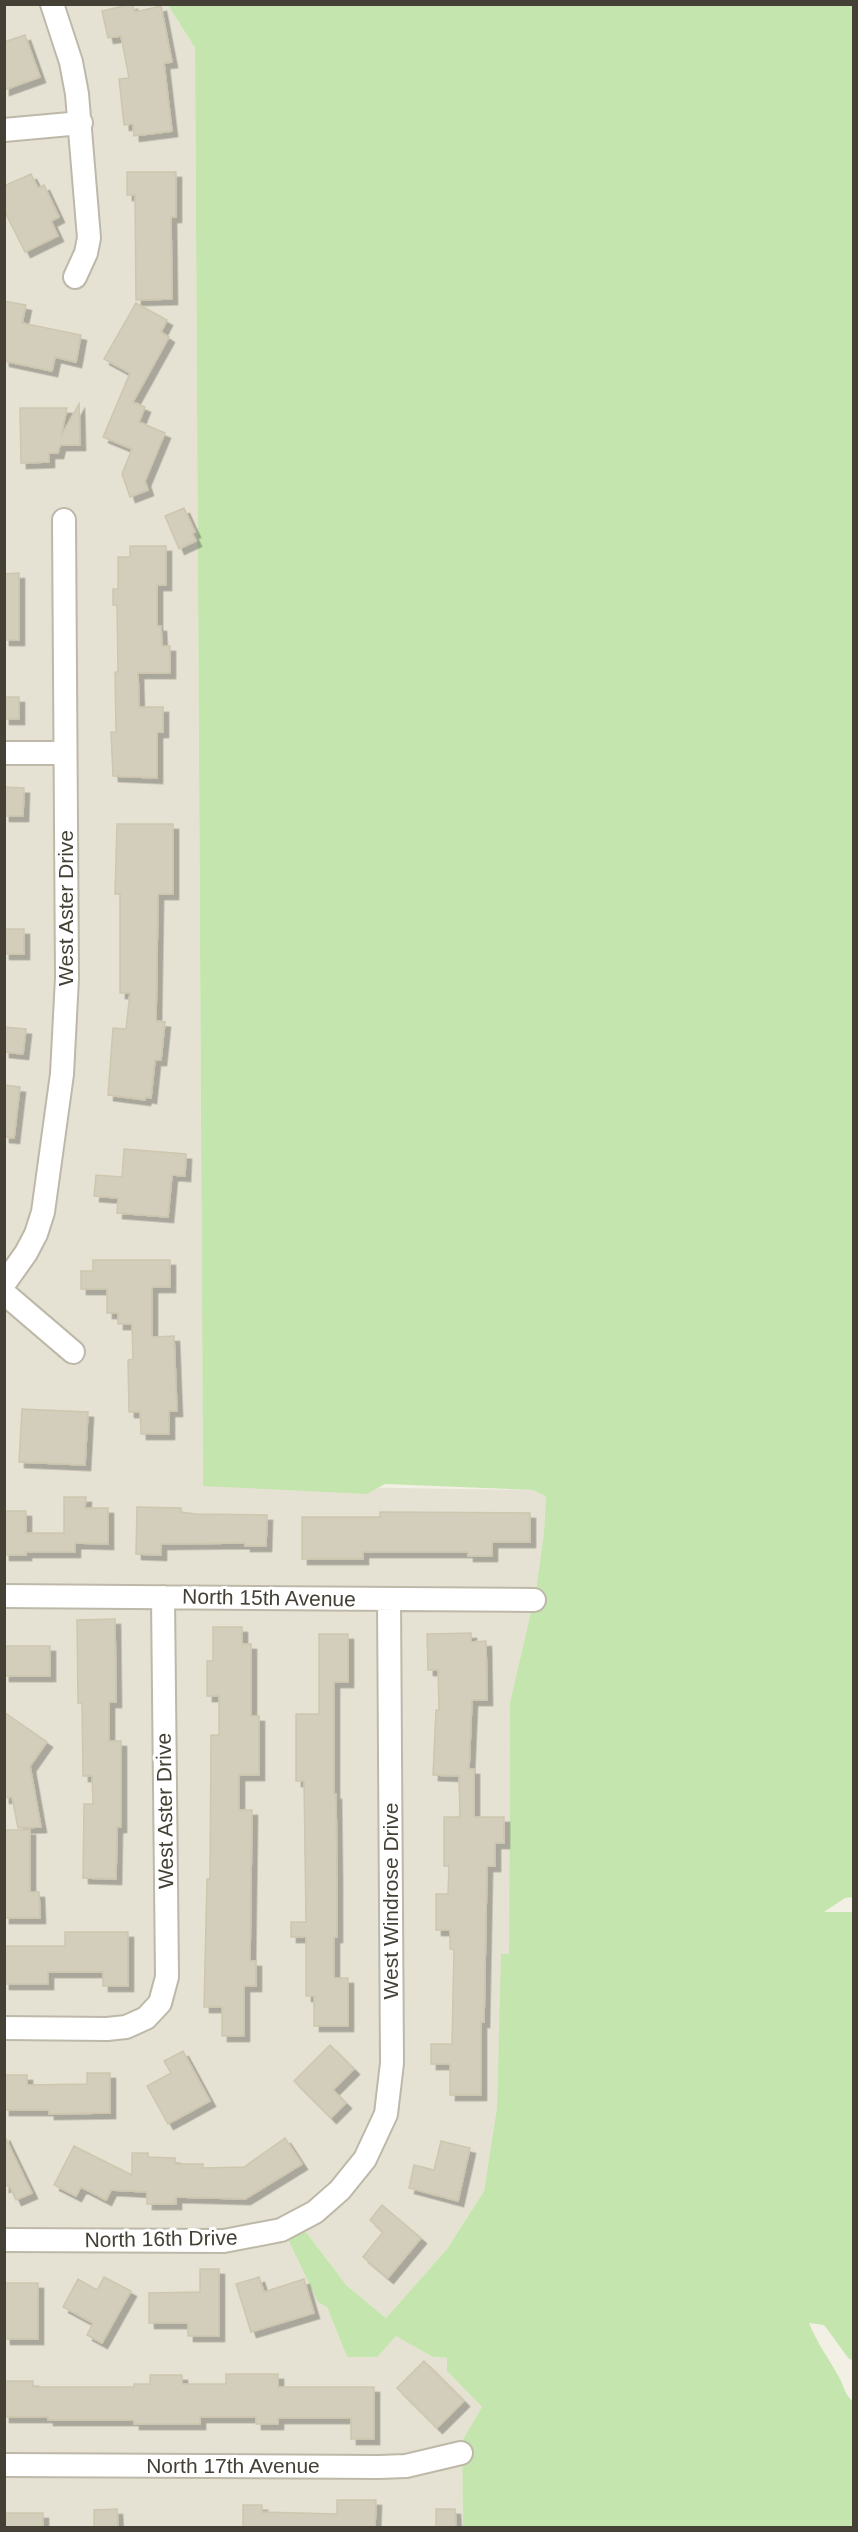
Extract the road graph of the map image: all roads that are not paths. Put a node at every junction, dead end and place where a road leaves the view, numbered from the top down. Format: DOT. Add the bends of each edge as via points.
graph roads {
  1 [pos="52,4"];
  2 [pos="81,123"];
  3 [pos="4,130"];
  4 [pos="75,277"];
  5 [pos="64,520"];
  6 [pos="4,753"];
  7 [pos="65,753"];
  8 [pos="4,1284"];
  9 [pos="4,1293"];
  10 [pos="73,1352"];
  11 [pos="4,1596"];
  12 [pos="163,1597"];
  13 [pos="389,1599"];
  14 [pos="534,1600"];
  15 [pos="4,2028"];
  16 [pos="340,2190"];
  17 [pos="4,2240"];
  18 [pos="461,2453"];
  19 [pos="4,2464"];
  1 -- 2 [label="street" via="71,62"];
  2 -- 3 [label="street"];
  2 -- 4 [label="street" via="89,238"];
  5 -- 7 [label="street, West Aster Drive"];
  6 -- 7 [label="street"];
  7 -- 8 [label="street, West Aster Drive" via="66,1022 54,1145 36,1234"];
  9 -- 10 [label="street"];
  11 -- 12 [label="street, North 15th Avenue"];
  12 -- 13 [label="street, North 15th Avenue"];
  12 -- 15 [label="street, West Aster Drive" via="167,1977 160,2003 146,2018 126,2027"];
  13 -- 14 [label="street, North 15th Avenue"];
  13 -- 16 [label="street, West Windrose Drive" via="392,2063 386,2114 365,2159"];
  16 -- 17 [label="street, North 16th Drive" via="315,2212 281,2229 224,2241"];
  18 -- 19 [label="street, North 17th Avenue" via="431,2462 388,2466"];
}
